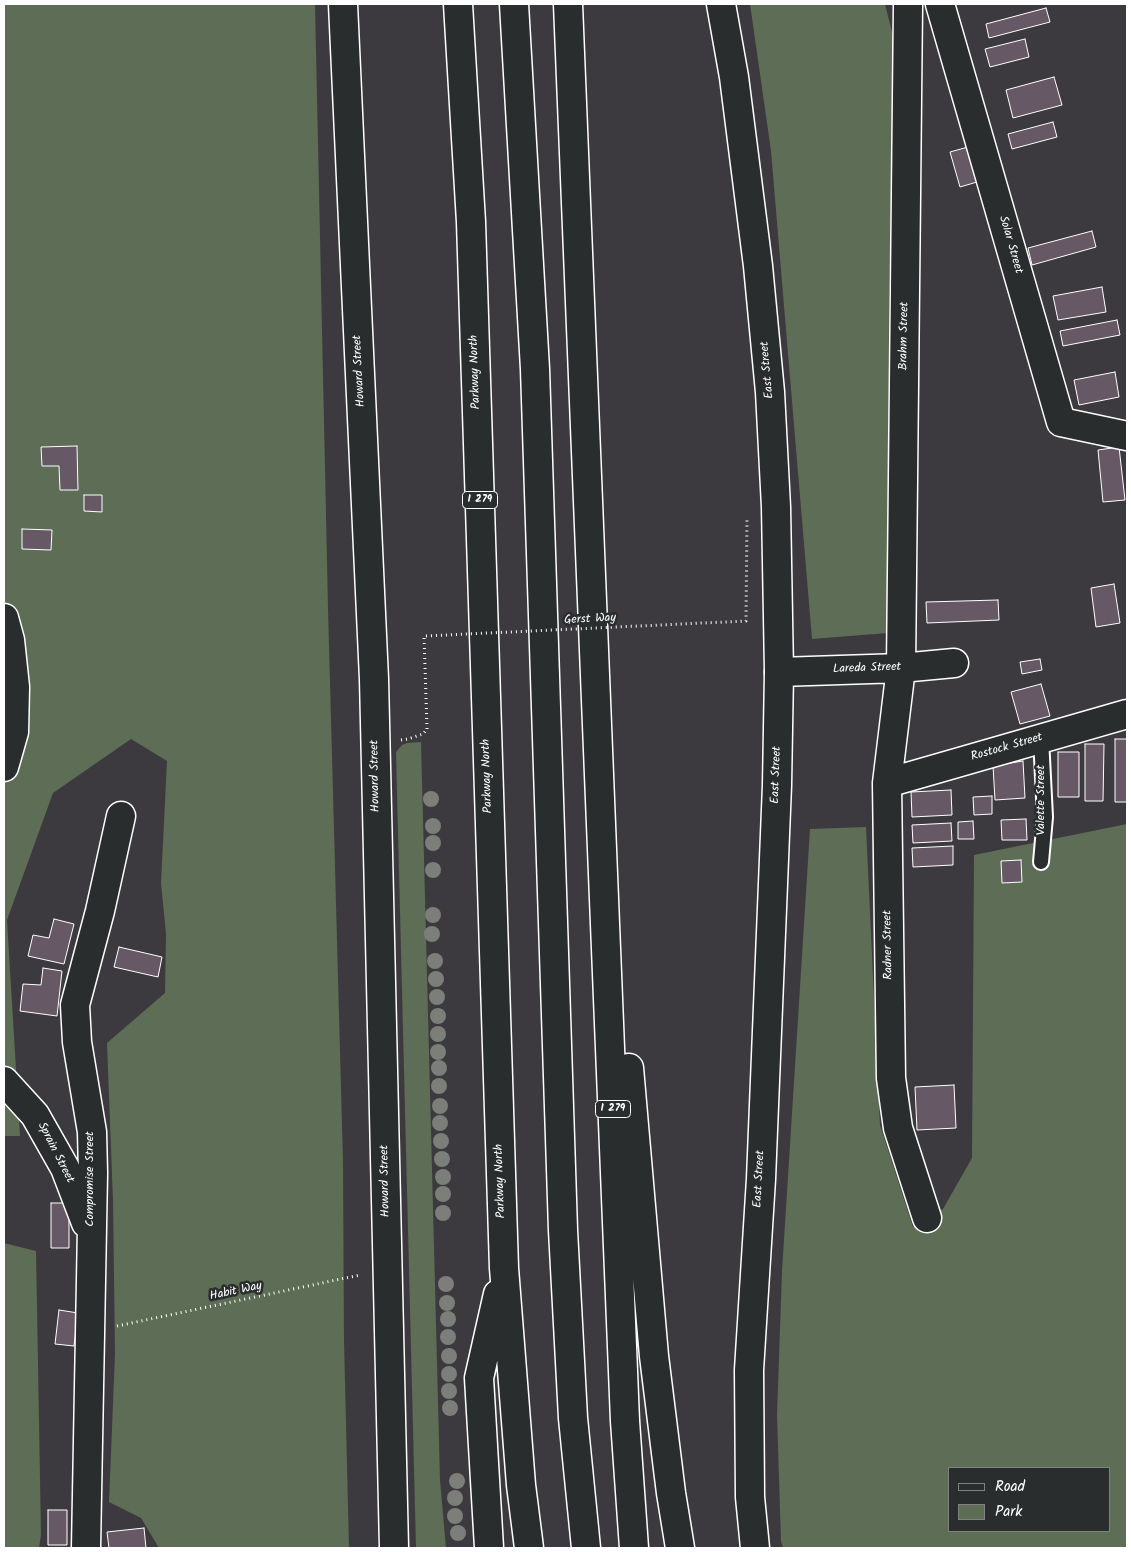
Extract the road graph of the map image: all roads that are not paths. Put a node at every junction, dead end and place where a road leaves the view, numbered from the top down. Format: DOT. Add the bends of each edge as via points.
graph roads {
  1 [pos="343,4"];
  2 [pos="458,4"];
  3 [pos="514,4"];
  4 [pos="568,4"];
  5 [pos="721,4"];
  6 [pos="908,4"];
  7 [pos="940,4"];
  8 [pos="1127,436"];
  9 [pos="4,618"];
  10 [pos="954,663"];
  11 [pos="901,668"];
  12 [pos="596,669"];
  13 [pos="779,672"];
  14 [pos="1127,714"];
  15 [pos="1041,738"];
  16 [pos="4,768"];
  17 [pos="887,783"];
  18 [pos="121,816"];
  19 [pos="1041,862"];
  20 [pos="4,1081"];
  21 [pos="927,1218"];
  22 [pos="91,1234"];
  23 [pos="504,1268"];
  24 [pos="86,1548"];
  25 [pos="394,1548"];
  26 [pos="489,1548"];
  27 [pos="529,1548"];
  28 [pos="586,1548"];
  29 [pos="634,1548"];
  30 [pos="680,1548"];
  31 [pos="755,1548"];
  1 -- 25 [label="main road, Howard Street" via="374,679"];
  2 -- 23 [label="main road, Parkway North / I 279" via="471,222"];
  3 -- 28 [label="main road" via="535,369 563,1230 573,1418"];
  4 -- 12 [label="main road, I 279"];
  5 -- 13 [label="main road, East Street" via="734,77 770,392"];
  6 -- 11 [label="main road, Brahm Street"];
  7 -- 8 [label="main road, Solar Street" via="1061,422"];
  9 -- 16 [label="main road" via="10,640 14,732"];
  10 -- 11 [label="main road, Lareda Street"];
  11 -- 13 [label="main road, Lareda Street"];
  11 -- 17 [label="main road, Radner Street"];
  12 -- 29 [label="main road, I 279" via="625,1421"];
  12 -- 30 [label="main road" via="654,1356"];
  13 -- 31 [label="main road, East Street" via="762,1151 749,1370 750,1497"];
  14 -- 15 [label="main road, Rostock Street"];
  15 -- 17 [label="main road, Rostock Street"];
  15 -- 19 [label="lane, Valette Street" via="1045,817"];
  17 -- 21 [label="main road, Radner Street" via="891,1078 898,1128"];
  18 -- 22 [label="main road, Compromise Street" via="75,1004 77,1042 92,1132"];
  20 -- 22 [label="main road, Sprain Street" via="36,1116 65,1168"];
  22 -- 24 [label="main road, Compromise Street"];
  23 -- 26 [label="main road" via="479,1378"];
  23 -- 27 [label="main road, Parkway North / I 279"];
}
